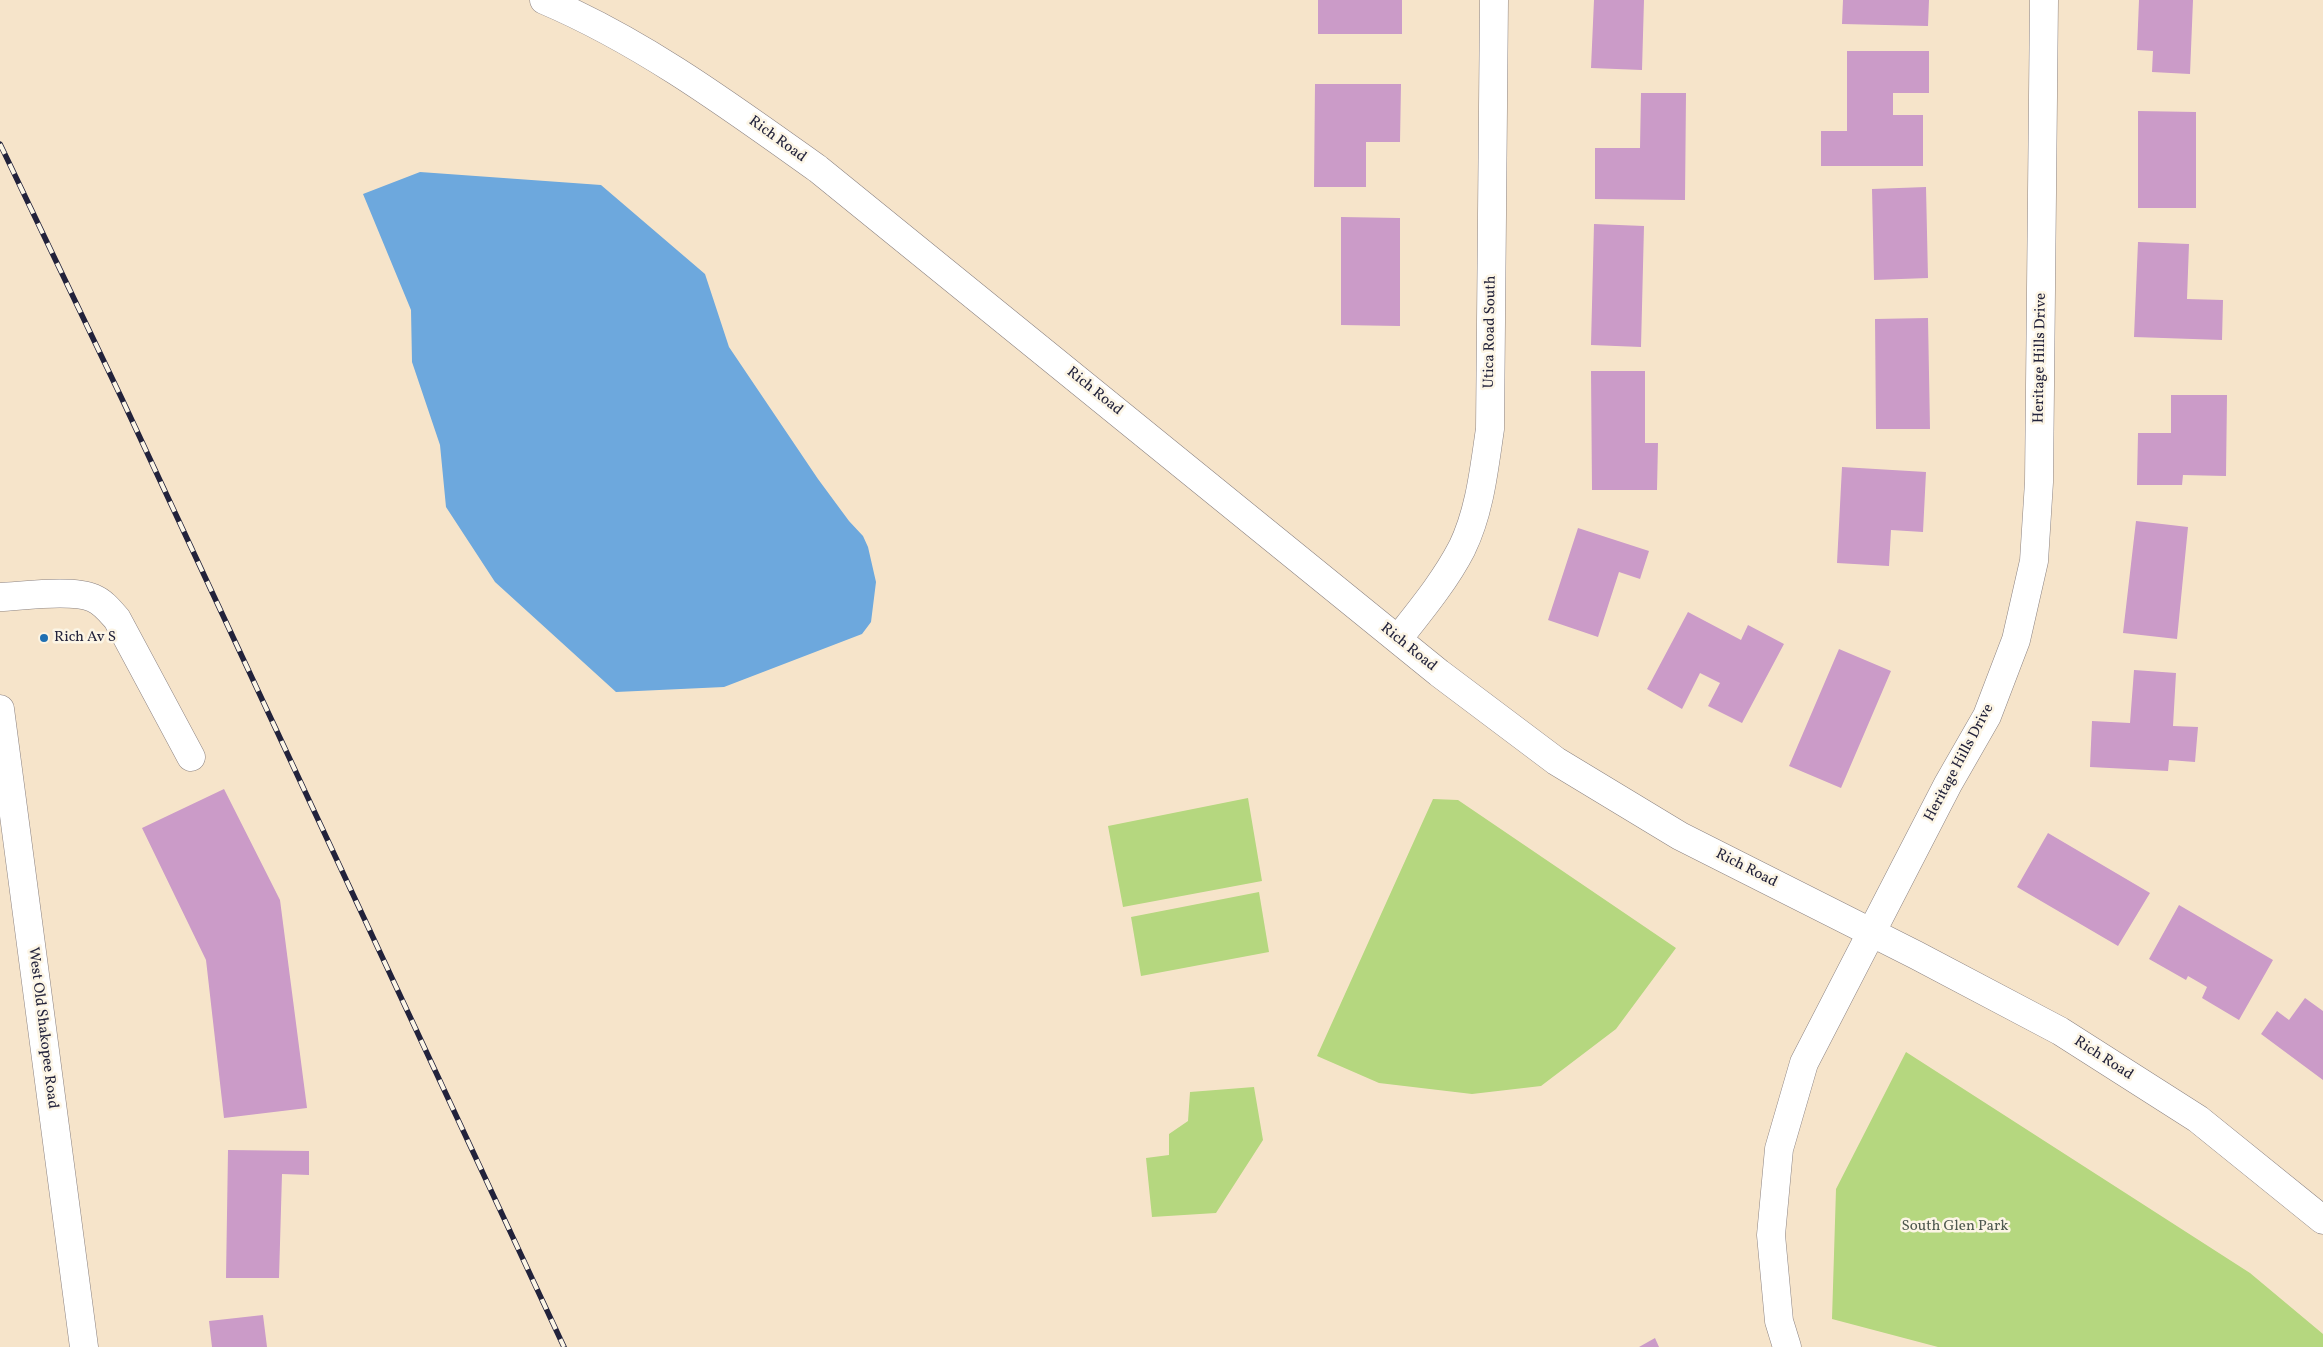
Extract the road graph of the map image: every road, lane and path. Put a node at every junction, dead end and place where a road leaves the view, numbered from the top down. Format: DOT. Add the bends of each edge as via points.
graph roads {
  1 [pos="1494,0"];
  2 [pos="2044,0"];
  3 [pos="548,1"];
  4 [pos="0,597"];
  5 [pos="1398,639"];
  6 [pos="0,709"];
  7 [pos="191,757"];
  8 [pos="1871,932"];
  9 [pos="2323,1220"];
  10 [pos="84,1347"];
  11 [pos="1787,1347"];
  1 -- 5 [label="street, Utica Road South" via="1490,429 1482,489 1462,548 1431,597"];
  2 -- 8 [label="street, Heritage Hills Drive" via="2039,482 2034,561 2016,640 1987,716"];
  3 -- 5 [label="street, Rich Road" via="593,23 710,92 818,169"];
  4 -- 7 [label="street" via="65,594 92,598 106,607 116,619"];
  5 -- 8 [label="street, Rich Road" via="1556,761 1680,836"];
  6 -- 10 [label="street, West Old Shakopee Road"];
  8 -- 9 [label="street, Rich Road" via="2068,1036 2198,1120"];
  8 -- 11 [label="street, Heritage Hills Drive" via="1804,1063 1779,1149 1771,1235 1779,1321"];
}
